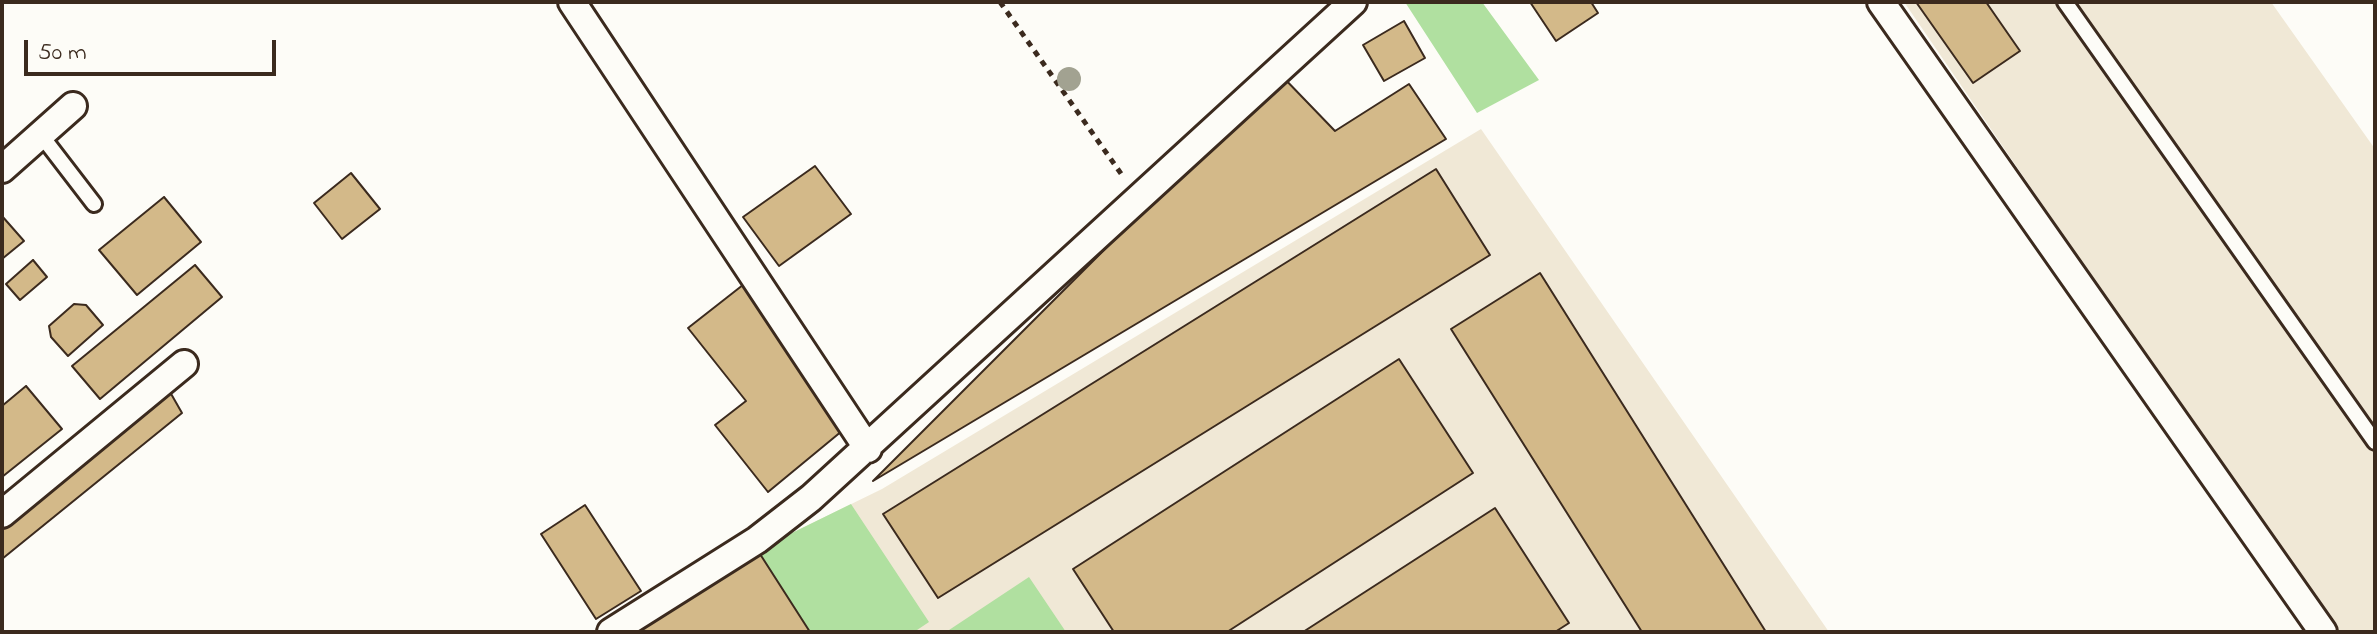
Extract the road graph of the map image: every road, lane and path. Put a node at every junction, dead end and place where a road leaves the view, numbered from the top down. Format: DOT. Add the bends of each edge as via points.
graph roads {
  1 [pos="572,2"];
  2 [pos="1000,2"];
  3 [pos="1353,2"];
  4 [pos="1881,2"];
  5 [pos="2065,2"];
  6 [pos="73,106"];
  7 [pos="41,135"];
  8 [pos="2,169"];
  9 [pos="1139,199"];
  10 [pos="94,204"];
  11 [pos="184,364"];
  12 [pos="2375,442"];
  13 [pos="868,449"];
  14 [pos="2,514"];
  15 [pos="611,632"];
  16 [pos="2323,632"];
  1 -- 13 [label="street"];
  2 -- 9 [label="path"];
  3 -- 9 [label="street"];
  4 -- 16 [label="street"];
  5 -- 12 [label="lane"];
  6 -- 7 [label="street"];
  7 -- 8 [label="street"];
  7 -- 10 [label="lane"];
  9 -- 13 [label="street"];
  11 -- 14 [label="street"];
  13 -- 15 [label="street" via="757,540"];
}
